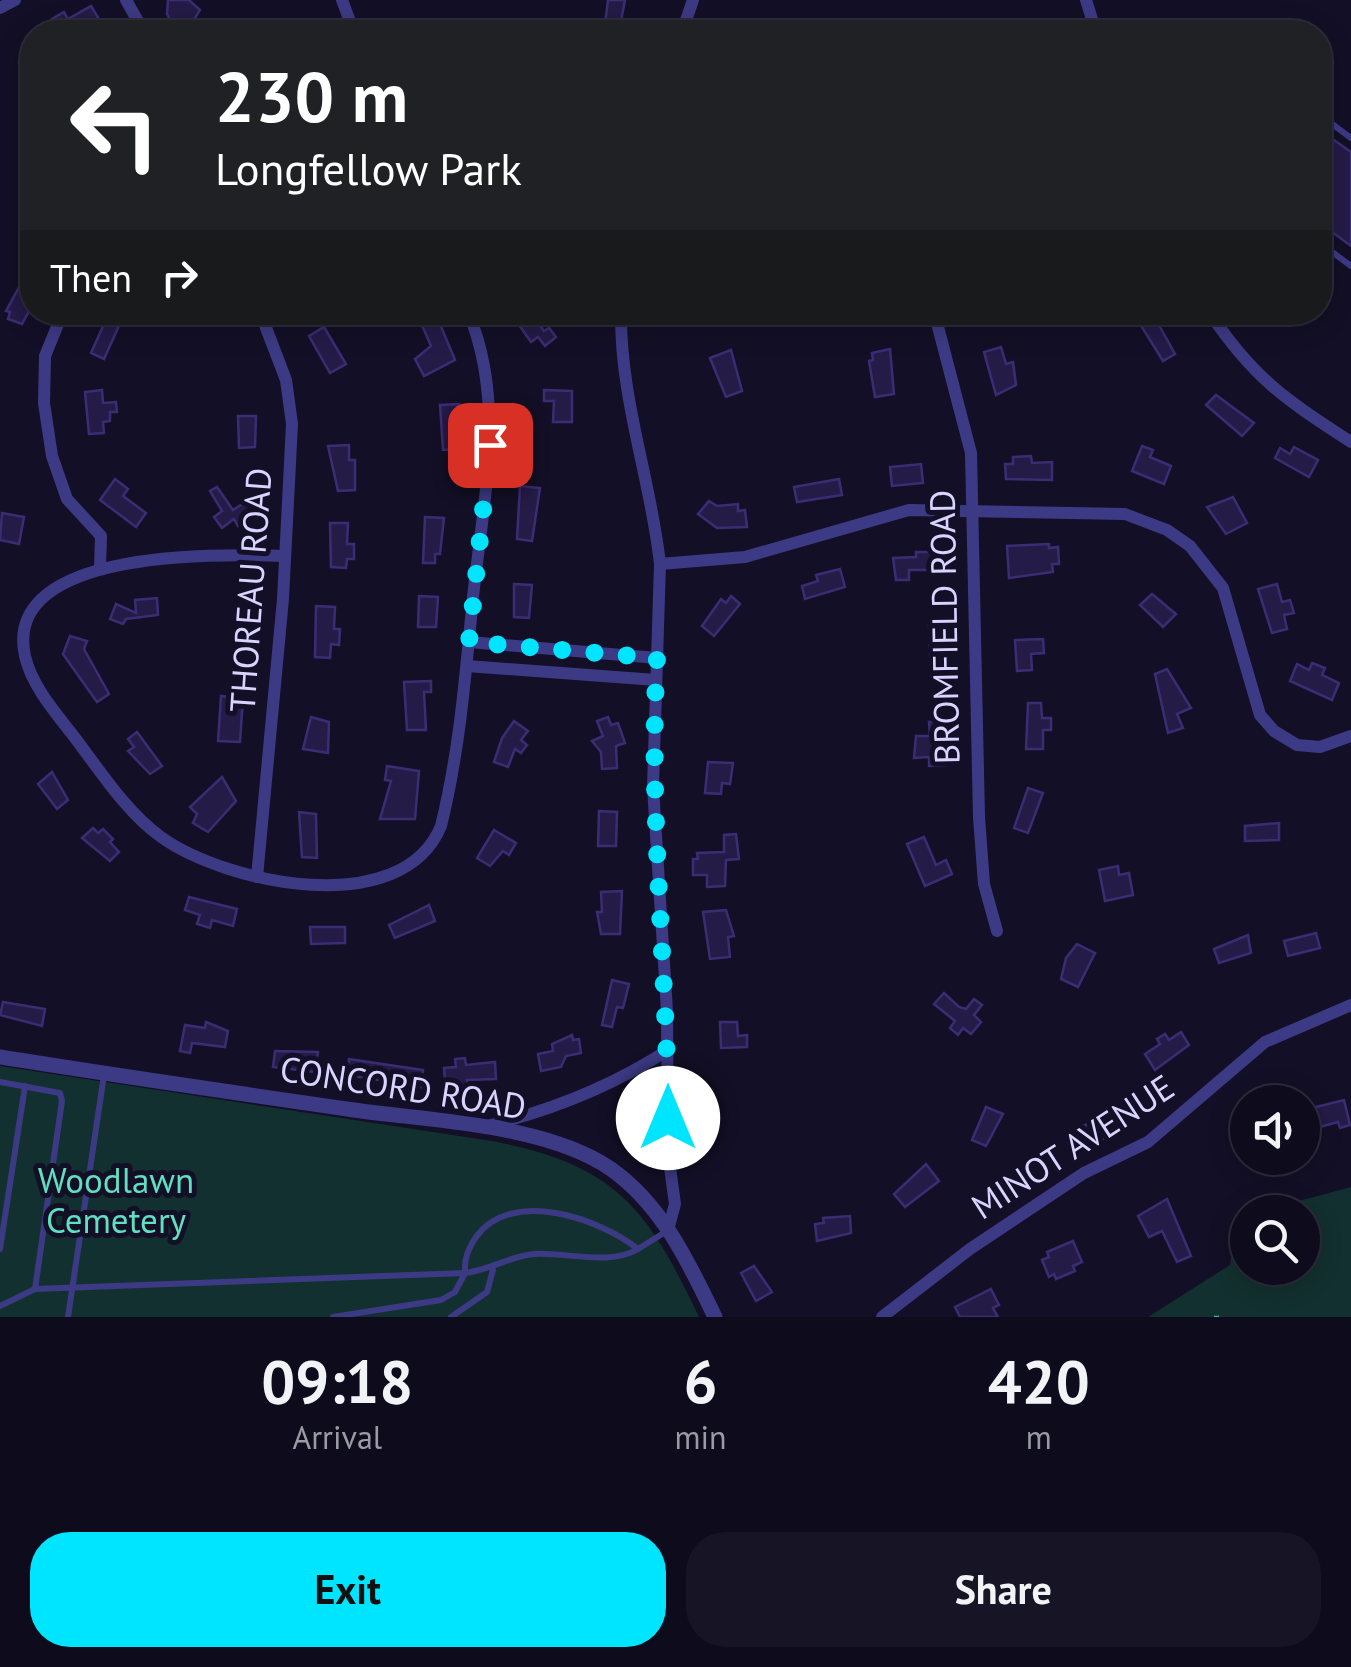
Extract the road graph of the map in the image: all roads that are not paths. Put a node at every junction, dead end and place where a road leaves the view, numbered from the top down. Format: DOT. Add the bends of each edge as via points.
graph roads {
  1 [pos="15,0"];
  2 [pos="0,8"];
  3 [pos="58,325"];
  4 [pos="265,325"];
  5 [pos="472,325"];
  6 [pos="623,325"];
  7 [pos="937,325"];
  8 [pos="1217,325"];
  9 [pos="1351,442"];
  10 [pos="974,511"];
  11 [pos="285,556"];
  12 [pos="660,564"];
  13 [pos="100,568"];
  14 [pos="469,642"];
  15 [pos="657,658"];
  16 [pos="467,666"];
  17 [pos="656,680"];
  18 [pos="1351,736"];
  19 [pos="257,877"];
  20 [pos="997,931"];
  21 [pos="1351,1004"];
  22 [pos="668,1050"];
  23 [pos="0,1057"];
  24 [pos="105,1074"];
  25 [pos="0,1082"];
  26 [pos="24,1086"];
  27 [pos="477,1128"];
  28 [pos="668,1230"];
  29 [pos="0,1248"];
  30 [pos="638,1249"];
  31 [pos="494,1270"];
  32 [pos="465,1273"];
  33 [pos="73,1284"];
  34 [pos="35,1289"];
  35 [pos="0,1306"];
  36 [pos="68,1317"];
  37 [pos="333,1317"];
  38 [pos="451,1317"];
  39 [pos="714,1317"];
  40 [pos="882,1317"];
  1 -- 2 [label="street"];
  3 -- 13 [label="street" via="45,356 52,456 68,499 101,536"];
  4 -- 11 [label="street, THOREAU ROAD" via="286,380 292,424"];
  5 -- 14 [label="street" via="483,361 490,445"];
  6 -- 12 [label="street" via="632,432"];
  7 -- 10 [label="street, BROMFIELD ROAD" via="964,415"];
  8 -- 9 [label="street" via="1277,395"];
  10 -- 12 [label="street" via="909,510 745,557"];
  10 -- 18 [label="street" via="1125,514 1167,530 1190,546 1224,588 1260,714 1274,731 1297,745 1320,747"];
  10 -- 20 [label="street, BROMFIELD ROAD" via="979,817 984,884"];
  11 -- 13 [label="street" via="223,554"];
  11 -- 19 [label="street, THOREAU ROAD"];
  12 -- 15 [label="street"];
  13 -- 19 [label="street" via="64,583 33,613 24,655 37,684 138,818 185,852"];
  14 -- 15 [label="street"];
  14 -- 16 [label="street"];
  15 -- 17 [label="street"];
  16 -- 17 [label="street"];
  16 -- 19 [label="street" via="453,776 434,843 399,873 355,883"];
  17 -- 22 [label="street" via="653,787"];
  21 -- 40 [label="street, MINOT AVENUE" via="1265,1042 1148,1142 1084,1173"];
  22 -- 27 [label="street" via="569,1102"];
  22 -- 28 [label="street" via="675,1204"];
  23 -- 24 [label="street, CONCORD ROAD"];
  24 -- 27 [label="street, CONCORD ROAD"];
  24 -- 33 [label="lane"];
  25 -- 26 [label="lane"];
  26 -- 29 [label="lane"];
  26 -- 34 [label="lane" via="49,1088 62,1101"];
  27 -- 28 [label="street, CONCORD ROAD" via="592,1158 631,1186"];
  28 -- 30 [label="lane"];
  28 -- 39 [label="street, CONCORD ROAD"];
  30 -- 31 [label="lane" via="617,1257 519,1256"];
  30 -- 32 [label="lane" via="597,1227 514,1212 480,1232 468,1250"];
  31 -- 32 [label="lane"];
  31 -- 38 [label="lane" via="492,1287"];
  32 -- 33 [label="lane"];
  32 -- 37 [label="lane" via="455,1292 441,1300"];
  33 -- 34 [label="lane"];
  33 -- 36 [label="lane"];
  34 -- 35 [label="lane"];
}
